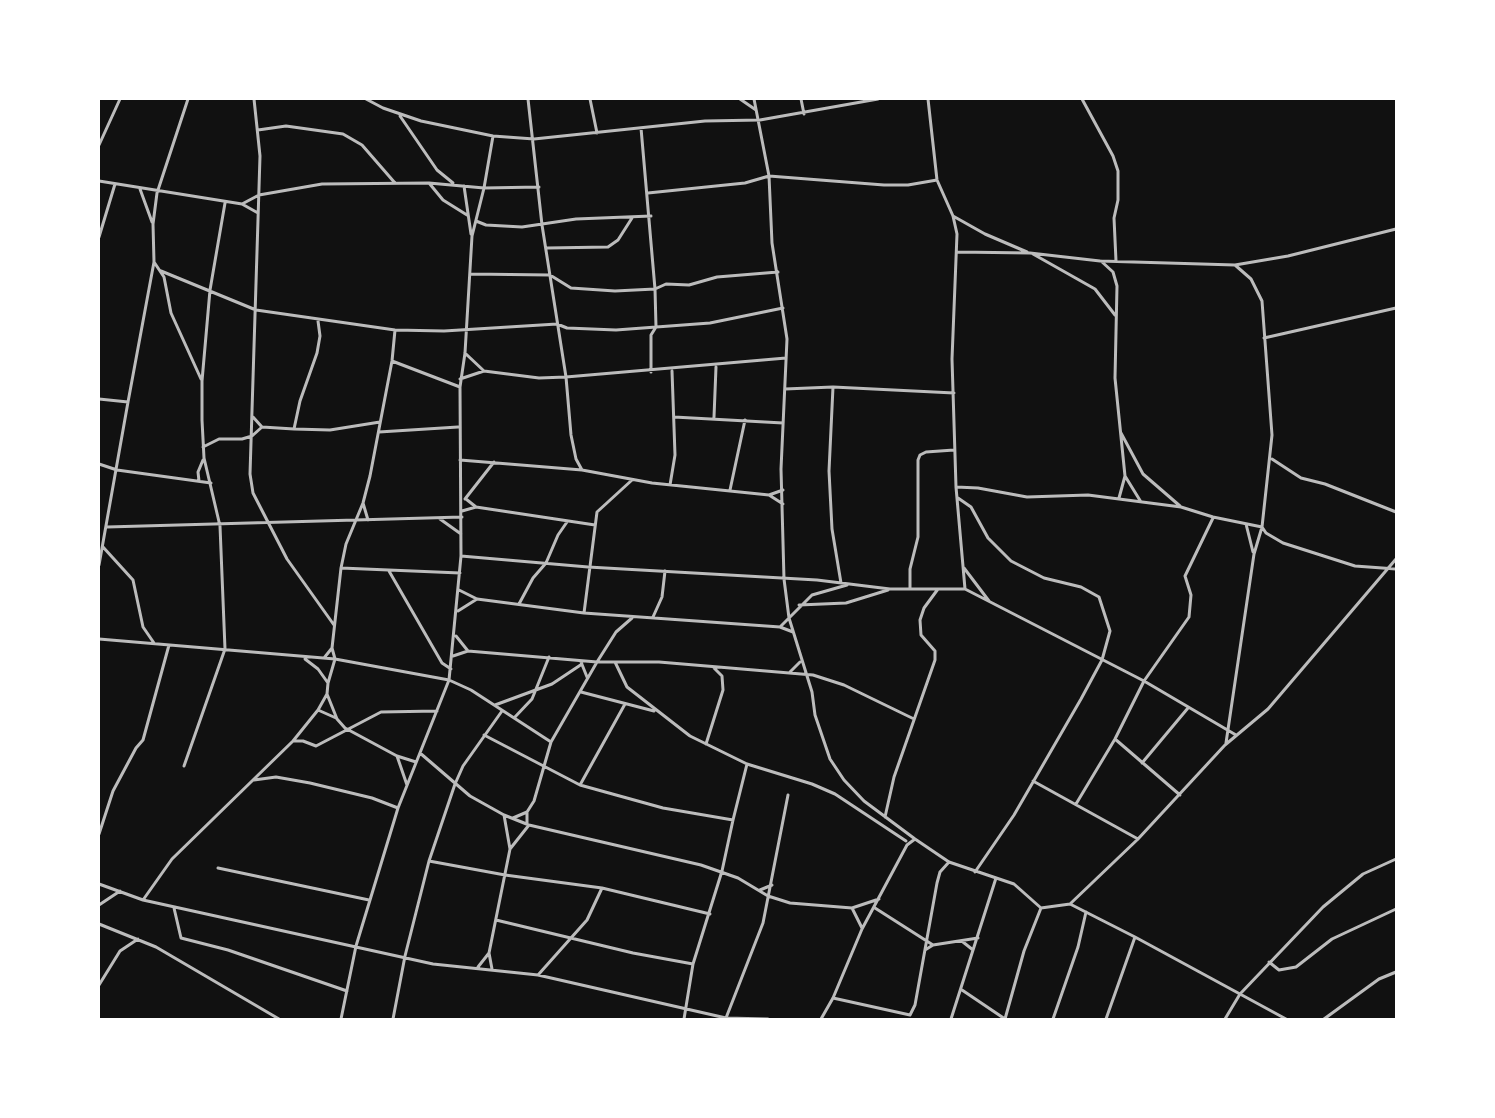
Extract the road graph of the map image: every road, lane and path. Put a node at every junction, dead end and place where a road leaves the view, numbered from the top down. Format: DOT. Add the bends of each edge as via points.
graph roads {
  1 [pos="120,99"];
  2 [pos="188,99"];
  3 [pos="254,99"];
  4 [pos="366,99"];
  5 [pos="528,99"];
  6 [pos="590,99"];
  7 [pos="740,99"];
  8 [pos="754,99"];
  9 [pos="801,99"];
  10 [pos="878,99"];
  11 [pos="928,99"];
  12 [pos="1082,99"];
  13 [pos="757,110"];
  14 [pos="804,114"];
  15 [pos="399,115"];
  16 [pos="760,120"];
  17 [pos="641,128"];
  18 [pos="258,130"];
  19 [pos="597,133"];
  20 [pos="493,136"];
  21 [pos="534,139"];
  22 [pos="99,145"];
  23 [pos="769,176"];
  24 [pos="937,180"];
  25 [pos="99,181"];
  26 [pos="395,183"];
  27 [pos="429,183"];
  28 [pos="116,184"];
  29 [pos="456,185"];
  30 [pos="464,186"];
  31 [pos="484,188"];
  32 [pos="539,188"];
  33 [pos="140,189"];
  34 [pos="157,193"];
  35 [pos="648,193"];
  36 [pos="259,195"];
  37 [pos="225,203"];
  38 [pos="242,204"];
  39 [pos="259,213"];
  40 [pos="467,215"];
  41 [pos="651,216"];
  42 [pos="953,216"];
  43 [pos="633,217"];
  44 [pos="476,221"];
  45 [pos="153,224"];
  46 [pos="542,225"];
  47 [pos="1396,229"];
  48 [pos="472,236"];
  49 [pos="99,237"];
  50 [pos="547,248"];
  51 [pos="957,252"];
  52 [pos="1030,253"];
  53 [pos="1100,261"];
  54 [pos="1116,261"];
  55 [pos="154,262"];
  56 [pos="1235,265"];
  57 [pos="161,271"];
  58 [pos="778,272"];
  59 [pos="470,274"];
  60 [pos="550,275"];
  61 [pos="655,289"];
  62 [pos="210,290"];
  63 [pos="784,308"];
  64 [pos="1396,308"];
  65 [pos="256,310"];
  66 [pos="1115,316"];
  67 [pos="318,320"];
  68 [pos="556,324"];
  69 [pos="656,327"];
  70 [pos="467,328"];
  71 [pos="395,330"];
  72 [pos="1263,338"];
  73 [pos="465,354"];
  74 [pos="787,358"];
  75 [pos="392,361"];
  76 [pos="716,367"];
  77 [pos="672,370"];
  78 [pos="484,371"];
  79 [pos="651,372"];
  80 [pos="566,378"];
  81 [pos="460,379"];
  82 [pos="202,381"];
  83 [pos="460,387"];
  84 [pos="834,387"];
  85 [pos="785,389"];
  86 [pos="954,393"];
  87 [pos="99,399"];
  88 [pos="128,402"];
  89 [pos="252,415"];
  90 [pos="674,417"];
  91 [pos="714,417"];
  92 [pos="745,420"];
  93 [pos="380,422"];
  94 [pos="783,423"];
  95 [pos="262,427"];
  96 [pos="459,427"];
  97 [pos="294,429"];
  98 [pos="1121,431"];
  99 [pos="379,432"];
  100 [pos="252,436"];
  101 [pos="203,447"];
  102 [pos="954,450"];
  103 [pos="204,458"];
  104 [pos="1271,458"];
  105 [pos="576,459"];
  106 [pos="460,460"];
  107 [pos="494,462"];
  108 [pos="99,464"];
  109 [pos="570,469"];
  110 [pos="117,470"];
  111 [pos="582,470"];
  112 [pos="198,472"];
  113 [pos="1125,476"];
  114 [pos="190,478"];
  115 [pos="632,480"];
  116 [pos="199,481"];
  117 [pos="211,483"];
  118 [pos="670,485"];
  119 [pos="956,487"];
  120 [pos="730,490"];
  121 [pos="783,490"];
  122 [pos="769,495"];
  123 [pos="464,497"];
  124 [pos="957,497"];
  125 [pos="1119,498"];
  126 [pos="363,503"];
  127 [pos="1142,503"];
  128 [pos="783,504"];
  129 [pos="476,507"];
  130 [pos="1181,507"];
  131 [pos="462,511"];
  132 [pos="1396,512"];
  133 [pos="462,517"];
  134 [pos="1213,517"];
  135 [pos="438,518"];
  136 [pos="269,520"];
  137 [pos="354,520"];
  138 [pos="368,520"];
  139 [pos="567,522"];
  140 [pos="1246,523"];
  141 [pos="220,525"];
  142 [pos="594,525"];
  143 [pos="107,527"];
  144 [pos="1262,527"];
  145 [pos="461,534"];
  146 [pos="103,547"];
  147 [pos="1254,554"];
  148 [pos="461,556"];
  149 [pos="1396,559"];
  150 [pos="546,563"];
  151 [pos="99,566"];
  152 [pos="963,566"];
  153 [pos="588,567"];
  154 [pos="1389,567"];
  155 [pos="341,568"];
  156 [pos="1396,569"];
  157 [pos="389,571"];
  158 [pos="665,571"];
  159 [pos="460,573"];
  160 [pos="784,579"];
  161 [pos="841,583"];
  162 [pos="849,584"];
  163 [pos="910,588"];
  164 [pos="890,589"];
  165 [pos="939,589"];
  166 [pos="965,589"];
  167 [pos="459,590"];
  168 [pos="477,599"];
  169 [pos="990,601"];
  170 [pos="519,604"];
  171 [pos="799,605"];
  172 [pos="458,611"];
  173 [pos="584,613"];
  174 [pos="634,617"];
  175 [pos="652,617"];
  176 [pos="789,618"];
  177 [pos="334,625"];
  178 [pos="780,627"];
  179 [pos="793,632"];
  180 [pos="455,635"];
  181 [pos="99,638"];
  182 [pos="154,644"];
  183 [pos="169,645"];
  184 [pos="332,648"];
  185 [pos="225,649"];
  186 [pos="468,651"];
  187 [pos="453,656"];
  188 [pos="549,657"];
  189 [pos="303,658"];
  190 [pos="324,658"];
  191 [pos="335,659"];
  192 [pos="1102,660"];
  193 [pos="581,662"];
  194 [pos="597,662"];
  195 [pos="615,662"];
  196 [pos="800,662"];
  197 [pos="713,667"];
  198 [pos="451,669"];
  199 [pos="790,672"];
  200 [pos="804,673"];
  201 [pos="587,677"];
  202 [pos="449,680"];
  203 [pos="1144,681"];
  204 [pos="328,683"];
  205 [pos="535,691"];
  206 [pos="581,692"];
  207 [pos="327,694"];
  208 [pos="625,704"];
  209 [pos="495,705"];
  210 [pos="1188,708"];
  211 [pos="318,710"];
  212 [pos="437,711"];
  213 [pos="502,711"];
  214 [pos="656,711"];
  215 [pos="514,718"];
  216 [pos="337,719"];
  217 [pos="915,719"];
  218 [pos="345,728"];
  219 [pos="1229,731"];
  220 [pos="484,735"];
  221 [pos="1237,736"];
  222 [pos="1115,739"];
  223 [pos="293,741"];
  224 [pos="551,742"];
  225 [pos="706,744"];
  226 [pos="1225,745"];
  227 [pos="420,753"];
  228 [pos="397,756"];
  229 [pos="416,762"];
  230 [pos="1142,763"];
  231 [pos="747,764"];
  232 [pos="184,766"];
  233 [pos="544,767"];
  234 [pos="252,780"];
  235 [pos="1033,781"];
  236 [pos="455,784"];
  237 [pos="407,785"];
  238 [pos="580,785"];
  239 [pos="788,795"];
  240 [pos="1180,795"];
  241 [pos="1076,804"];
  242 [pos="398,808"];
  243 [pos="527,812"];
  244 [pos="504,815"];
  245 [pos="885,817"];
  246 [pos="512,818"];
  247 [pos="733,820"];
  248 [pos="528,824"];
  249 [pos="905,832"];
  250 [pos="99,834"];
  251 [pos="915,839"];
  252 [pos="1138,839"];
  253 [pos="907,843"];
  254 [pos="510,849"];
  255 [pos="1396,859"];
  256 [pos="429,861"];
  257 [pos="949,862"];
  258 [pos="218,868"];
  259 [pos="722,871"];
  260 [pos="975,872"];
  261 [pos="504,875"];
  262 [pos="996,878"];
  263 [pos="99,884"];
  264 [pos="772,885"];
  265 [pos="602,888"];
  266 [pos="760,890"];
  267 [pos="120,891"];
  268 [pos="768,896"];
  269 [pos="879,898"];
  270 [pos="143,900"];
  271 [pos="369,900"];
  272 [pos="1070,904"];
  273 [pos="99,905"];
  274 [pos="174,907"];
  275 [pos="852,908"];
  276 [pos="875,908"];
  277 [pos="1041,908"];
  278 [pos="1396,909"];
  279 [pos="1086,912"];
  280 [pos="710,914"];
  281 [pos="496,920"];
  282 [pos="99,924"];
  283 [pos="862,928"];
  284 [pos="1135,937"];
  285 [pos="139,938"];
  286 [pos="978,938"];
  287 [pos="572,939"];
  288 [pos="926,940"];
  289 [pos="963,942"];
  290 [pos="356,945"];
  291 [pos="933,945"];
  292 [pos="925,950"];
  293 [pos="974,951"];
  294 [pos="489,953"];
  295 [pos="405,956"];
  296 [pos="1269,962"];
  297 [pos="693,964"];
  298 [pos="478,967"];
  299 [pos="492,969"];
  300 [pos="1396,972"];
  301 [pos="538,975"];
  302 [pos="99,986"];
  303 [pos="961,989"];
  304 [pos="346,991"];
  305 [pos="1240,994"];
  306 [pos="833,998"];
  307 [pos="685,1010"];
  308 [pos="726,1018"];
  309 [pos="1284,1018"];
  310 [pos="279,1019"];
  311 [pos="341,1019"];
  312 [pos="393,1019"];
  313 [pos="684,1019"];
  314 [pos="768,1019"];
  315 [pos="821,1019"];
  316 [pos="951,1019"];
  317 [pos="1005,1019"];
  318 [pos="1053,1019"];
  319 [pos="1106,1019"];
  320 [pos="1225,1019"];
  321 [pos="1324,1019"];
  1 -- 22 [label="street"];
  2 -- 34 [label="street"];
  3 -- 18 [label="street"];
  4 -- 15 [label="street"];
  5 -- 21 [label="street"];
  6 -- 19 [label="street"];
  7 -- 13 [label="street"];
  8 -- 13 [label="street"];
  9 -- 14 [label="street"];
  10 -- 14 [label="street"];
  11 -- 24 [label="street"];
  12 -- 54 [label="street" via="1118,171"];
  13 -- 16 [label="street"];
  14 -- 16 [label="street"];
  15 -- 20 [label="street"];
  15 -- 29 [label="street" via="437,170"];
  16 -- 17 [label="street"];
  16 -- 23 [label="street"];
  17 -- 19 [label="street"];
  17 -- 35 [label="street"];
  18 -- 26 [label="street" via="286,126 343,134 363,145"];
  18 -- 36 [label="street"];
  19 -- 21 [label="street"];
  20 -- 21 [label="street"];
  20 -- 31 [label="street"];
  21 -- 32 [label="street"];
  23 -- 24 [label="street" via="884,185"];
  23 -- 35 [label="street" via="745,183"];
  23 -- 58 [label="street" via="772,243"];
  24 -- 42 [label="street"];
  25 -- 28 [label="street"];
  26 -- 27 [label="street"];
  26 -- 36 [label="street" via="322,184"];
  27 -- 29 [label="street"];
  27 -- 40 [label="street" via="443,200"];
  28 -- 33 [label="street"];
  28 -- 49 [label="street"];
  29 -- 30 [label="street"];
  30 -- 31 [label="street"];
  30 -- 40 [label="street"];
  31 -- 32 [label="street"];
  31 -- 44 [label="street"];
  32 -- 46 [label="street"];
  33 -- 34 [label="street"];
  33 -- 45 [label="street"];
  34 -- 37 [label="street"];
  34 -- 45 [label="street"];
  35 -- 41 [label="street"];
  36 -- 38 [label="street"];
  36 -- 39 [label="street"];
  37 -- 38 [label="street"];
  37 -- 62 [label="street"];
  38 -- 39 [label="street"];
  39 -- 65 [label="street"];
  40 -- 48 [label="street"];
  41 -- 43 [label="street"];
  41 -- 61 [label="street"];
  42 -- 51 [label="street"];
  42 -- 52 [label="street"];
  43 -- 46 [label="street"];
  43 -- 50 [label="street" via="618,240 608,247"];
  44 -- 46 [label="street" via="506,227"];
  44 -- 48 [label="street"];
  45 -- 55 [label="street"];
  46 -- 50 [label="street"];
  47 -- 56 [label="street" via="1308,252"];
  48 -- 59 [label="street"];
  50 -- 60 [label="street"];
  51 -- 52 [label="street"];
  51 -- 86 [label="street"];
  52 -- 53 [label="street"];
  52 -- 66 [label="street" via="1095,289"];
  53 -- 54 [label="street"];
  53 -- 66 [label="street" via="1116,278"];
  54 -- 56 [label="street"];
  55 -- 57 [label="street"];
  55 -- 88 [label="street"];
  56 -- 72 [label="street" via="1245,272 1260,294"];
  57 -- 62 [label="street"];
  57 -- 82 [label="street" via="171,313"];
  58 -- 61 [label="street" via="717,277 689,285 666,284"];
  58 -- 63 [label="street"];
  59 -- 60 [label="street"];
  59 -- 70 [label="street"];
  60 -- 61 [label="street" via="571,288"];
  60 -- 68 [label="street"];
  61 -- 69 [label="street"];
  62 -- 65 [label="street"];
  62 -- 82 [label="street"];
  63 -- 69 [label="street"];
  63 -- 74 [label="street"];
  64 -- 72 [label="street"];
  65 -- 67 [label="street"];
  65 -- 89 [label="street"];
  66 -- 98 [label="street" via="1115,378"];
  67 -- 71 [label="street"];
  67 -- 97 [label="street" via="317,353"];
  68 -- 69 [label="street" via="616,330"];
  68 -- 70 [label="street"];
  68 -- 80 [label="street"];
  69 -- 79 [label="street" via="651,335"];
  70 -- 71 [label="street"];
  70 -- 73 [label="street"];
  71 -- 75 [label="street"];
  72 -- 104 [label="street"];
  73 -- 78 [label="street"];
  73 -- 81 [label="street"];
  74 -- 76 [label="street"];
  74 -- 85 [label="street"];
  75 -- 83 [label="street"];
  75 -- 93 [label="street"];
  76 -- 77 [label="street"];
  76 -- 91 [label="street"];
  77 -- 79 [label="street"];
  77 -- 90 [label="street"];
  78 -- 80 [label="street"];
  78 -- 81 [label="street"];
  79 -- 80 [label="street"];
  80 -- 105 [label="street"];
  81 -- 83 [label="street"];
  82 -- 101 [label="street"];
  83 -- 96 [label="street"];
  84 -- 85 [label="street"];
  84 -- 86 [label="street"];
  84 -- 161 [label="street" via="829,471 832,529"];
  85 -- 94 [label="street"];
  86 -- 102 [label="street"];
  87 -- 88 [label="street"];
  88 -- 110 [label="street"];
  89 -- 95 [label="street"];
  89 -- 100 [label="street"];
  90 -- 91 [label="street"];
  90 -- 118 [label="street" via="675,455"];
  91 -- 92 [label="street"];
  92 -- 94 [label="street"];
  92 -- 120 [label="street"];
  93 -- 97 [label="street" via="350,428"];
  93 -- 99 [label="street"];
  94 -- 121 [label="street"];
  95 -- 97 [label="street"];
  95 -- 100 [label="street"];
  96 -- 99 [label="street"];
  96 -- 106 [label="street"];
  98 -- 113 [label="street"];
  98 -- 130 [label="street" via="1143,474"];
  99 -- 126 [label="street"];
  100 -- 101 [label="street" via="219,439"];
  100 -- 136 [label="street" via="253,493"];
  101 -- 103 [label="street"];
  102 -- 119 [label="street"];
  102 -- 163 [label="street" via="926,452 918,460 918,537"];
  103 -- 112 [label="street"];
  103 -- 117 [label="street"];
  104 -- 132 [label="street" via="1301,478"];
  104 -- 144 [label="street"];
  105 -- 109 [label="street"];
  105 -- 111 [label="street"];
  106 -- 107 [label="street"];
  106 -- 123 [label="street"];
  107 -- 109 [label="street"];
  107 -- 123 [label="street"];
  108 -- 110 [label="street"];
  109 -- 111 [label="street"];
  110 -- 114 [label="street"];
  110 -- 143 [label="street"];
  111 -- 115 [label="street"];
  112 -- 114 [label="street"];
  112 -- 116 [label="street"];
  113 -- 125 [label="street"];
  113 -- 127 [label="street"];
  114 -- 116 [label="street"];
  115 -- 118 [label="street"];
  115 -- 142 [label="street" via="599,508"];
  116 -- 117 [label="street"];
  117 -- 141 [label="street"];
  118 -- 120 [label="street"];
  119 -- 124 [label="street"];
  119 -- 125 [label="street" via="1027,497"];
  120 -- 122 [label="street"];
  121 -- 122 [label="street"];
  121 -- 128 [label="street"];
  122 -- 128 [label="street"];
  123 -- 129 [label="street"];
  123 -- 131 [label="street"];
  124 -- 152 [label="street"];
  124 -- 192 [label="street" via="971,507 988,538 1011,561 1044,578 1081,587 1099,597 1110,631"];
  125 -- 127 [label="street"];
  126 -- 137 [label="street"];
  126 -- 138 [label="street"];
  127 -- 130 [label="street"];
  128 -- 160 [label="street"];
  129 -- 131 [label="street"];
  129 -- 139 [label="street"];
  130 -- 134 [label="street"];
  131 -- 133 [label="street"];
  133 -- 135 [label="street"];
  133 -- 145 [label="street"];
  134 -- 140 [label="street"];
  134 -- 203 [label="street" via="1185,576 1191,595 1189,616"];
  135 -- 138 [label="street"];
  135 -- 145 [label="street"];
  136 -- 137 [label="street"];
  136 -- 141 [label="street"];
  136 -- 177 [label="street" via="301,582"];
  137 -- 138 [label="street"];
  137 -- 155 [label="street"];
  139 -- 142 [label="street"];
  139 -- 150 [label="street"];
  140 -- 144 [label="street"];
  140 -- 147 [label="street"];
  141 -- 143 [label="street"];
  141 -- 185 [label="street"];
  142 -- 153 [label="street"];
  143 -- 146 [label="street"];
  144 -- 147 [label="street"];
  144 -- 154 [label="street" via="1282,543 1355,566"];
  145 -- 148 [label="street"];
  146 -- 151 [label="street"];
  146 -- 182 [label="street" via="133,580 143,627"];
  147 -- 219 [label="street"];
  148 -- 150 [label="street"];
  148 -- 159 [label="street"];
  149 -- 154 [label="street"];
  150 -- 153 [label="street"];
  150 -- 170 [label="street"];
  152 -- 166 [label="street"];
  152 -- 169 [label="street"];
  153 -- 158 [label="street"];
  153 -- 173 [label="street"];
  154 -- 156 [label="street"];
  154 -- 221 [label="street" via="1268,709"];
  155 -- 157 [label="street"];
  155 -- 177 [label="street"];
  157 -- 159 [label="street"];
  157 -- 198 [label="street" via="442,663"];
  158 -- 160 [label="street"];
  158 -- 175 [label="street" via="662,597"];
  159 -- 167 [label="street"];
  160 -- 161 [label="street"];
  160 -- 176 [label="street"];
  161 -- 162 [label="street"];
  162 -- 164 [label="street"];
  162 -- 171 [label="street" via="819,591"];
  163 -- 164 [label="street"];
  163 -- 165 [label="street"];
  164 -- 171 [label="street" via="846,603"];
  165 -- 166 [label="street"];
  165 -- 217 [label="street" via="921,612 921,635 936,656"];
  166 -- 169 [label="street"];
  167 -- 168 [label="street"];
  167 -- 172 [label="street"];
  168 -- 170 [label="street"];
  168 -- 172 [label="street"];
  169 -- 192 [label="street"];
  170 -- 173 [label="street"];
  171 -- 176 [label="street"];
  172 -- 180 [label="street"];
  173 -- 174 [label="street"];
  174 -- 175 [label="street"];
  174 -- 194 [label="street" via="616,632"];
  175 -- 178 [label="street"];
  176 -- 178 [label="street"];
  176 -- 179 [label="street"];
  177 -- 184 [label="street"];
  178 -- 179 [label="street"];
  179 -- 196 [label="street"];
  180 -- 186 [label="street"];
  180 -- 187 [label="street"];
  181 -- 182 [label="street"];
  182 -- 183 [label="street"];
  183 -- 185 [label="street"];
  183 -- 250 [label="street" via="144,740 113,791"];
  184 -- 190 [label="street"];
  184 -- 191 [label="street"];
  185 -- 189 [label="street"];
  185 -- 232 [label="street"];
  186 -- 187 [label="street"];
  186 -- 188 [label="street"];
  187 -- 198 [label="street"];
  188 -- 193 [label="street"];
  188 -- 205 [label="street"];
  189 -- 190 [label="street"];
  189 -- 204 [label="street"];
  190 -- 191 [label="street"];
  191 -- 202 [label="street"];
  191 -- 204 [label="street"];
  192 -- 203 [label="street"];
  192 -- 235 [label="street"];
  193 -- 194 [label="street"];
  193 -- 201 [label="street"];
  193 -- 205 [label="street" via="552,684"];
  194 -- 195 [label="street"];
  194 -- 201 [label="street"];
  195 -- 197 [label="street"];
  195 -- 214 [label="street" via="627,687"];
  196 -- 199 [label="street"];
  196 -- 200 [label="street"];
  197 -- 199 [label="street"];
  197 -- 225 [label="street" via="722,676 723,690"];
  198 -- 202 [label="street"];
  199 -- 200 [label="street"];
  200 -- 217 [label="street" via="844,685"];
  200 -- 245 [label="street" via="830,759 844,780"];
  201 -- 206 [label="street"];
  202 -- 209 [label="street"];
  202 -- 212 [label="street"];
  203 -- 210 [label="street"];
  203 -- 222 [label="street"];
  204 -- 207 [label="street"];
  205 -- 209 [label="street"];
  205 -- 215 [label="street" via="529,704"];
  206 -- 208 [label="street"];
  206 -- 224 [label="street"];
  207 -- 211 [label="street"];
  207 -- 216 [label="street"];
  208 -- 214 [label="street"];
  208 -- 238 [label="street"];
  209 -- 213 [label="street"];
  210 -- 219 [label="street"];
  210 -- 230 [label="street"];
  211 -- 216 [label="street"];
  211 -- 223 [label="street"];
  212 -- 218 [label="street" via="381,712"];
  212 -- 227 [label="street"];
  213 -- 215 [label="street"];
  213 -- 220 [label="street"];
  214 -- 225 [label="street"];
  215 -- 224 [label="street"];
  216 -- 218 [label="street"];
  217 -- 245 [label="street" via="894,777"];
  218 -- 223 [label="street" via="316,746"];
  218 -- 228 [label="street"];
  219 -- 221 [label="street"];
  219 -- 226 [label="street"];
  220 -- 233 [label="street"];
  220 -- 236 [label="street"];
  221 -- 226 [label="street"];
  222 -- 230 [label="street"];
  222 -- 241 [label="street"];
  223 -- 234 [label="street"];
  224 -- 233 [label="street"];
  225 -- 231 [label="street"];
  226 -- 240 [label="street"];
  227 -- 229 [label="street"];
  227 -- 236 [label="street"];
  228 -- 229 [label="street"];
  228 -- 237 [label="street"];
  229 -- 237 [label="street"];
  230 -- 240 [label="street"];
  231 -- 247 [label="street"];
  231 -- 253 [label="street" via="835,794"];
  233 -- 238 [label="street"];
  233 -- 243 [label="street"];
  234 -- 242 [label="street" via="276,777 310,783"];
  234 -- 270 [label="street" via="172,859"];
  235 -- 241 [label="street"];
  235 -- 260 [label="street"];
  236 -- 244 [label="street"];
  236 -- 256 [label="street"];
  237 -- 242 [label="street"];
  238 -- 247 [label="street" via="663,808"];
  239 -- 264 [label="street"];
  240 -- 252 [label="street"];
  241 -- 252 [label="street"];
  242 -- 271 [label="street"];
  243 -- 246 [label="street"];
  243 -- 248 [label="street"];
  244 -- 246 [label="street"];
  244 -- 254 [label="street"];
  245 -- 249 [label="street"];
  246 -- 248 [label="street"];
  247 -- 259 [label="street"];
  248 -- 254 [label="street"];
  248 -- 259 [label="street"];
  249 -- 251 [label="street"];
  249 -- 253 [label="street"];
  251 -- 253 [label="street"];
  251 -- 257 [label="street"];
  252 -- 272 [label="street"];
  253 -- 269 [label="street"];
  254 -- 261 [label="street"];
  255 -- 296 [label="street" via="1352,881"];
  256 -- 261 [label="street"];
  256 -- 295 [label="street"];
  257 -- 260 [label="street"];
  257 -- 288 [label="street" via="937,883"];
  258 -- 271 [label="street"];
  259 -- 266 [label="street"];
  259 -- 280 [label="street"];
  260 -- 262 [label="street"];
  261 -- 265 [label="street"];
  261 -- 281 [label="street"];
  262 -- 277 [label="street" via="1022,889"];
  262 -- 286 [label="street"];
  263 -- 267 [label="street"];
  264 -- 266 [label="street"];
  264 -- 268 [label="street"];
  265 -- 280 [label="street"];
  265 -- 287 [label="street" via="587,920"];
  266 -- 268 [label="street"];
  267 -- 270 [label="street"];
  267 -- 273 [label="street"];
  268 -- 275 [label="street" via="790,903"];
  268 -- 308 [label="street" via="763,923"];
  269 -- 275 [label="street"];
  269 -- 276 [label="street"];
  270 -- 274 [label="street"];
  271 -- 290 [label="street"];
  272 -- 277 [label="street"];
  272 -- 279 [label="street"];
  274 -- 290 [label="street"];
  274 -- 304 [label="street" via="182,938"];
  275 -- 283 [label="street"];
  276 -- 283 [label="street"];
  276 -- 288 [label="street"];
  277 -- 317 [label="street"];
  278 -- 296 [label="street" via="1339,934 1296,967 1279,970"];
  279 -- 284 [label="street"];
  279 -- 318 [label="street"];
  280 -- 297 [label="street"];
  281 -- 287 [label="street"];
  281 -- 294 [label="street"];
  282 -- 285 [label="street"];
  283 -- 306 [label="street"];
  284 -- 305 [label="street"];
  284 -- 319 [label="street"];
  285 -- 302 [label="street" via="120,951"];
  285 -- 310 [label="street"];
  286 -- 289 [label="street"];
  286 -- 293 [label="street"];
  287 -- 297 [label="street"];
  287 -- 301 [label="street"];
  288 -- 291 [label="street"];
  288 -- 292 [label="street"];
  289 -- 291 [label="street"];
  289 -- 293 [label="street"];
  290 -- 295 [label="street"];
  290 -- 304 [label="street"];
  291 -- 292 [label="street"];
  292 -- 306 [label="street" via="910,1015"];
  293 -- 303 [label="street"];
  294 -- 298 [label="street"];
  294 -- 299 [label="street"];
  295 -- 298 [label="street" via="433,964"];
  295 -- 312 [label="street"];
  296 -- 305 [label="street"];
  297 -- 307 [label="street"];
  298 -- 299 [label="street"];
  299 -- 301 [label="street"];
  300 -- 321 [label="street" via="1378,979"];
  301 -- 307 [label="street"];
  303 -- 316 [label="street"];
  303 -- 317 [label="street"];
  304 -- 311 [label="street"];
  305 -- 309 [label="street"];
  305 -- 320 [label="street"];
  306 -- 315 [label="street"];
  307 -- 308 [label="street"];
  307 -- 313 [label="street"];
  308 -- 314 [label="street"];
}
